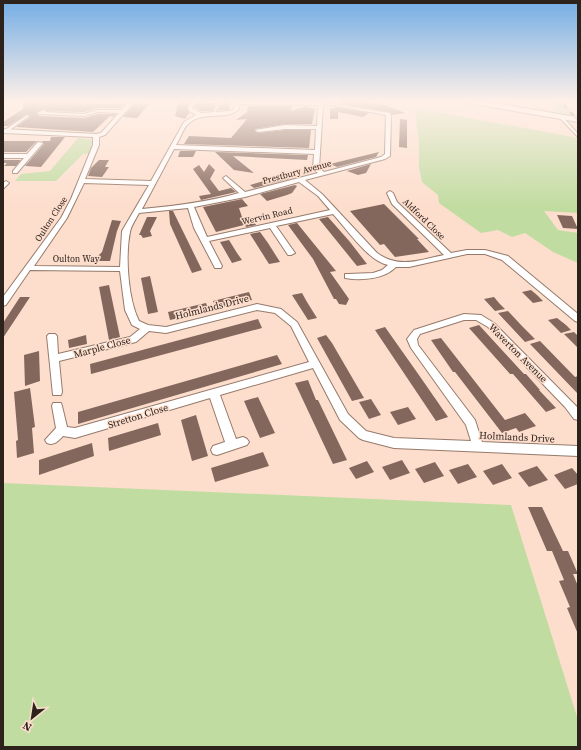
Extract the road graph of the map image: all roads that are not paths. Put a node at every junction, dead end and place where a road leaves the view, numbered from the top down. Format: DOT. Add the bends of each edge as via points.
graph roads {
  1 [pos="96,136"];
  2 [pos="178,136"];
  3 [pos="318,136"];
  4 [pos="388,136"];
  5 [pos="40,143"];
  6 [pos="172,147"];
  7 [pos="317,152"];
  8 [pos="3,156"];
  9 [pos="28,156"];
  10 [pos="15,172"];
  11 [pos="323,174"];
  12 [pos="226,178"];
  13 [pos="301,180"];
  14 [pos="82,181"];
  15 [pos="152,183"];
  16 [pos="245,195"];
  17 [pos="382,195"];
  18 [pos="191,207"];
  19 [pos="137,211"];
  20 [pos="335,211"];
  21 [pos="272,225"];
  22 [pos="205,240"];
  23 [pos="291,253"];
  24 [pos="448,256"];
  25 [pos="394,264"];
  26 [pos="218,266"];
  27 [pos="28,268"];
  28 [pos="124,269"];
  29 [pos="348,276"];
  30 [pos="3,303"];
  31 [pos="578,319"];
  32 [pos="147,328"];
  33 [pos="52,336"];
  34 [pos="54,359"];
  35 [pos="314,364"];
  36 [pos="57,392"];
  37 [pos="214,393"];
  38 [pos="57,406"];
  39 [pos="578,416"];
  40 [pos="62,430"];
  41 [pos="51,440"];
  42 [pos="243,442"];
  43 [pos="232,446"];
  44 [pos="478,446"];
  45 [pos="217,450"];
  46 [pos="578,450"];
  1 -- 14 [label="street, Oulton Close" via="96,145"];
  2 -- 6 [label="street"];
  3 -- 7 [label="street"];
  4 -- 11 [label="street, Prestbury Avenue" via="386,157"];
  5 -- 9 [label="street"];
  6 -- 7 [label="street"];
  6 -- 15 [label="street"];
  7 -- 11 [label="street" via="316,169"];
  8 -- 9 [label="street"];
  9 -- 10 [label="street"];
  11 -- 13 [label="street, Prestbury Avenue"];
  12 -- 16 [label="street"];
  13 -- 16 [label="street, Prestbury Avenue"];
  13 -- 20 [label="street"];
  14 -- 15 [label="street"];
  14 -- 27 [label="street, Oulton Close" via="64,218"];
  15 -- 19 [label="street"];
  16 -- 18 [label="street, Prestbury Avenue"];
  17 -- 24 [label="street, Aldford Close" via="394,192 394,203"];
  18 -- 19 [label="street, Prestbury Avenue"];
  18 -- 22 [label="street"];
  19 -- 28 [label="street" via="126,232"];
  20 -- 21 [label="street, Wervin Road"];
  20 -- 25 [label="street" via="374,255 384,262"];
  21 -- 22 [label="street, Wervin Road"];
  21 -- 23 [label="street"];
  22 -- 26 [label="street"];
  24 -- 25 [label="street" via="409,265"];
  24 -- 31 [label="street" via="476,251 505,258"];
  25 -- 29 [label="street" via="386,272 366,277"];
  27 -- 28 [label="street, Oulton Way"];
  27 -- 30 [label="street, Oulton Close"];
  28 -- 32 [label="street" via="129,310 135,323"];
  32 -- 34 [label="street, Marple Close" via="133,340"];
  32 -- 35 [label="street, Holmlands Drive" via="166,330 257,307 268,308 282,314 294,324"];
  33 -- 34 [label="street"];
  34 -- 36 [label="street"];
  35 -- 37 [label="street, Stretton Close"];
  35 -- 44 [label="street, Holmlands Drive" via="344,417 363,435 394,443"];
  37 -- 40 [label="street, Stretton Close" via="87,431 71,433"];
  37 -- 43 [label="street"];
  38 -- 40 [label="street"];
  39 -- 44 [label="street, Waverton Avenue" via="491,325 478,317 464,317 417,332 412,338 414,346 471,423"];
  40 -- 41 [label="street"];
  42 -- 43 [label="street"];
  43 -- 45 [label="street"];
  44 -- 46 [label="street, Holmlands Drive"];
}
